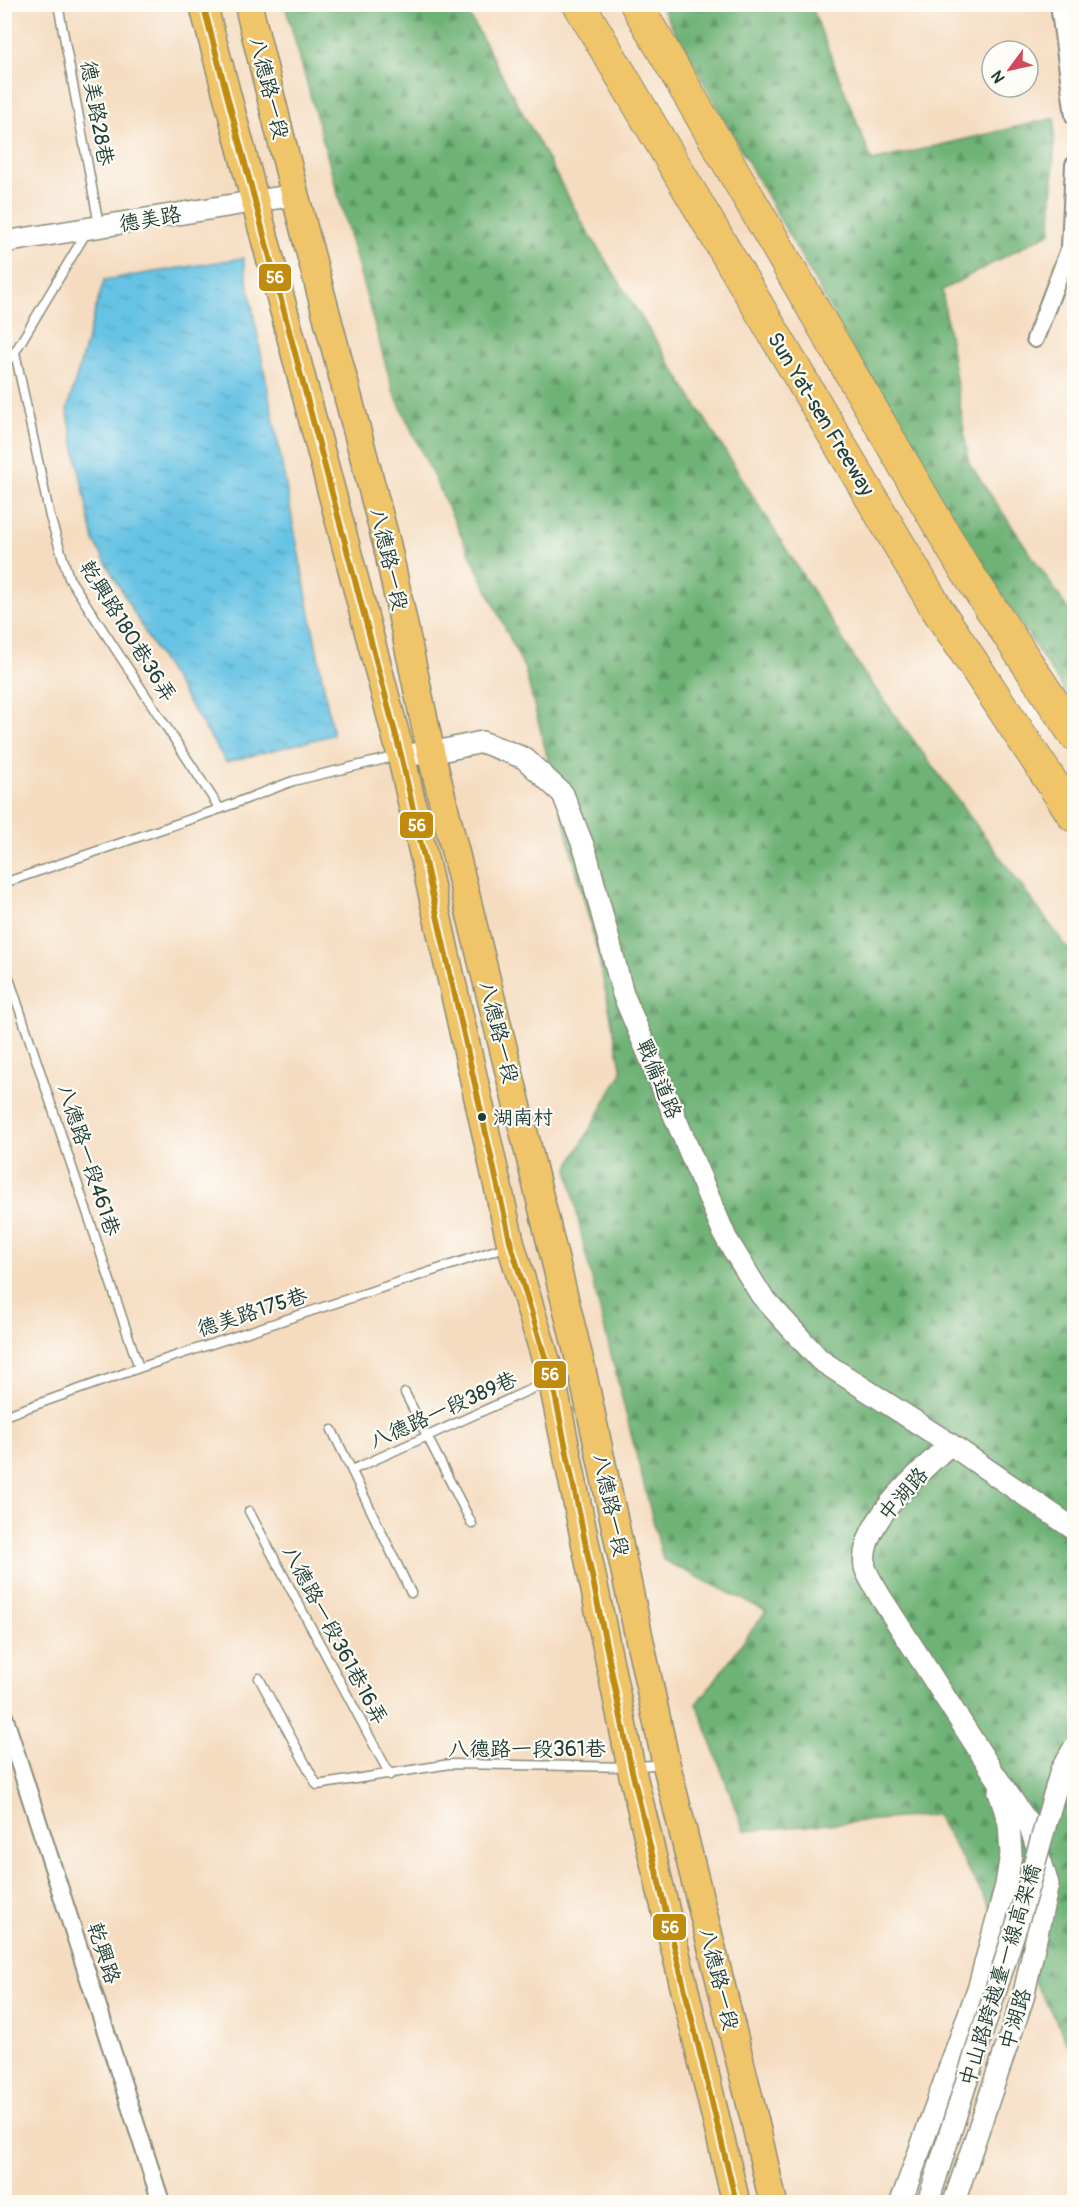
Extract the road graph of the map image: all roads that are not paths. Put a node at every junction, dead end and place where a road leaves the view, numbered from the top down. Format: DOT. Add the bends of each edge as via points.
graph roads {
  1 [pos="58,4"];
  2 [pos="202,4"];
  3 [pos="248,4"];
  4 [pos="579,4"];
  5 [pos="636,4"];
  6 [pos="1059,4"];
  7 [pos="1074,116"];
  8 [pos="1074,165"];
  9 [pos="295,195"];
  10 [pos="255,202"];
  11 [pos="94,228"];
  12 [pos="4,242"];
  13 [pos="1035,339"];
  14 [pos="15,352"];
  15 [pos="4,365"];
  16 [pos="1074,734"];
  17 [pos="431,753"];
  18 [pos="401,755"];
  19 [pos="220,809"];
  20 [pos="1074,816"];
  21 [pos="4,883"];
  22 [pos="4,963"];
  23 [pos="511,1245"];
  24 [pos="581,1366"];
  25 [pos="139,1368"];
  26 [pos="552,1380"];
  27 [pos="405,1393"];
  28 [pos="4,1416"];
  29 [pos="332,1430"];
  30 [pos="426,1436"];
  31 [pos="950,1444"];
  32 [pos="352,1470"];
  33 [pos="249,1511"];
  34 [pos="472,1524"];
  35 [pos="1074,1529"];
  36 [pos="411,1593"];
  37 [pos="259,1678"];
  38 [pos="4,1716"];
  39 [pos="1074,1748"];
  40 [pos="666,1763"];
  41 [pos="631,1767"];
  42 [pos="993,1772"];
  43 [pos="390,1775"];
  44 [pos="978,1989"];
  45 [pos="1001,1992"];
  46 [pos="998,2001"];
  47 [pos="927,2127"];
  48 [pos="962,2150"];
  49 [pos="161,2202"];
  50 [pos="736,2202"];
  51 [pos="773,2202"];
  52 [pos="901,2202"];
  53 [pos="928,2202"];
  54 [pos="954,2202"];
  1 -- 11 [label="lane, 德美路28巷"];
  2 -- 10 [label="main road, 八德路一段"];
  3 -- 9 [label="main road, 八德路一段"];
  4 -- 20 [label="highway, Sun Yat-sen Freeway" via="937,609"];
  5 -- 16 [label="highway" via="961,563"];
  6 -- 7 [label="street"];
  8 -- 13 [label="street" via="1070,247"];
  9 -- 10 [label="street, 德美路"];
  9 -- 17 [label="main road, 八德路一段" via="387,545"];
  10 -- 11 [label="street, 德美路"];
  10 -- 18 [label="main road, 八德路一段"];
  11 -- 12 [label="street, 德美路"];
  11 -- 14 [label="lane"];
  14 -- 15 [label="lane"];
  14 -- 19 [label="lane, 乾興路180巷36弄" via="50,517 69,578"];
  17 -- 18 [label="street, 戰備道路"];
  17 -- 24 [label="main road, 八德路一段"];
  17 -- 31 [label="street, 戰備道路" via="482,742 524,758 563,794 586,853 623,994 726,1238 761,1295 820,1360"];
  18 -- 19 [label="lane" via="293,781"];
  18 -- 23 [label="main road, 八德路一段"];
  19 -- 21 [label="lane"];
  22 -- 25 [label="lane, 八德路一段461巷"];
  23 -- 25 [label="lane, 德美路175巷"];
  23 -- 26 [label="main road, 八德路一段"];
  24 -- 26 [label="lane, 八德路一段389巷"];
  24 -- 40 [label="main road, 八德路一段"];
  25 -- 28 [label="lane, 德美路175巷"];
  26 -- 30 [label="lane, 八德路一段389巷"];
  26 -- 41 [label="main road, 八德路一段"];
  27 -- 30 [label="lane"];
  29 -- 32 [label="lane"];
  30 -- 32 [label="lane, 八德路一段389巷"];
  30 -- 34 [label="lane"];
  31 -- 35 [label="street"];
  31 -- 42 [label="street, 中湖路" via="882,1514 868,1539 865,1567"];
  32 -- 36 [label="lane"];
  33 -- 43 [label="lane, 八德路一段361巷16弄"];
  37 -- 43 [label="lane, 八德路一段361巷" via="317,1785"];
  38 -- 49 [label="street, 乾興路"];
  39 -- 53 [label="street, 中山路跨越臺一線高架橋, bridge" via="1061,1770 1022,1908"];
  40 -- 41 [label="lane, 八德路一段361巷"];
  40 -- 51 [label="main road, 八德路一段"];
  41 -- 43 [label="lane, 八德路一段361巷" via="450,1764"];
  41 -- 50 [label="main road, 八德路一段"];
  42 -- 44 [label="street, 中湖路" via="1009,1823 1011,1854"];
  42 -- 48 [label="street, 中湖路" via="1030,1826 1048,1884 1016,2002"];
  44 -- 45 [label="lane"];
  44 -- 46 [label="lane"];
  44 -- 47 [label="street, 中湖路"];
  47 -- 48 [label="lane"];
  47 -- 52 [label="street, 中湖路"];
  48 -- 54 [label="street, 中湖路"];
}
